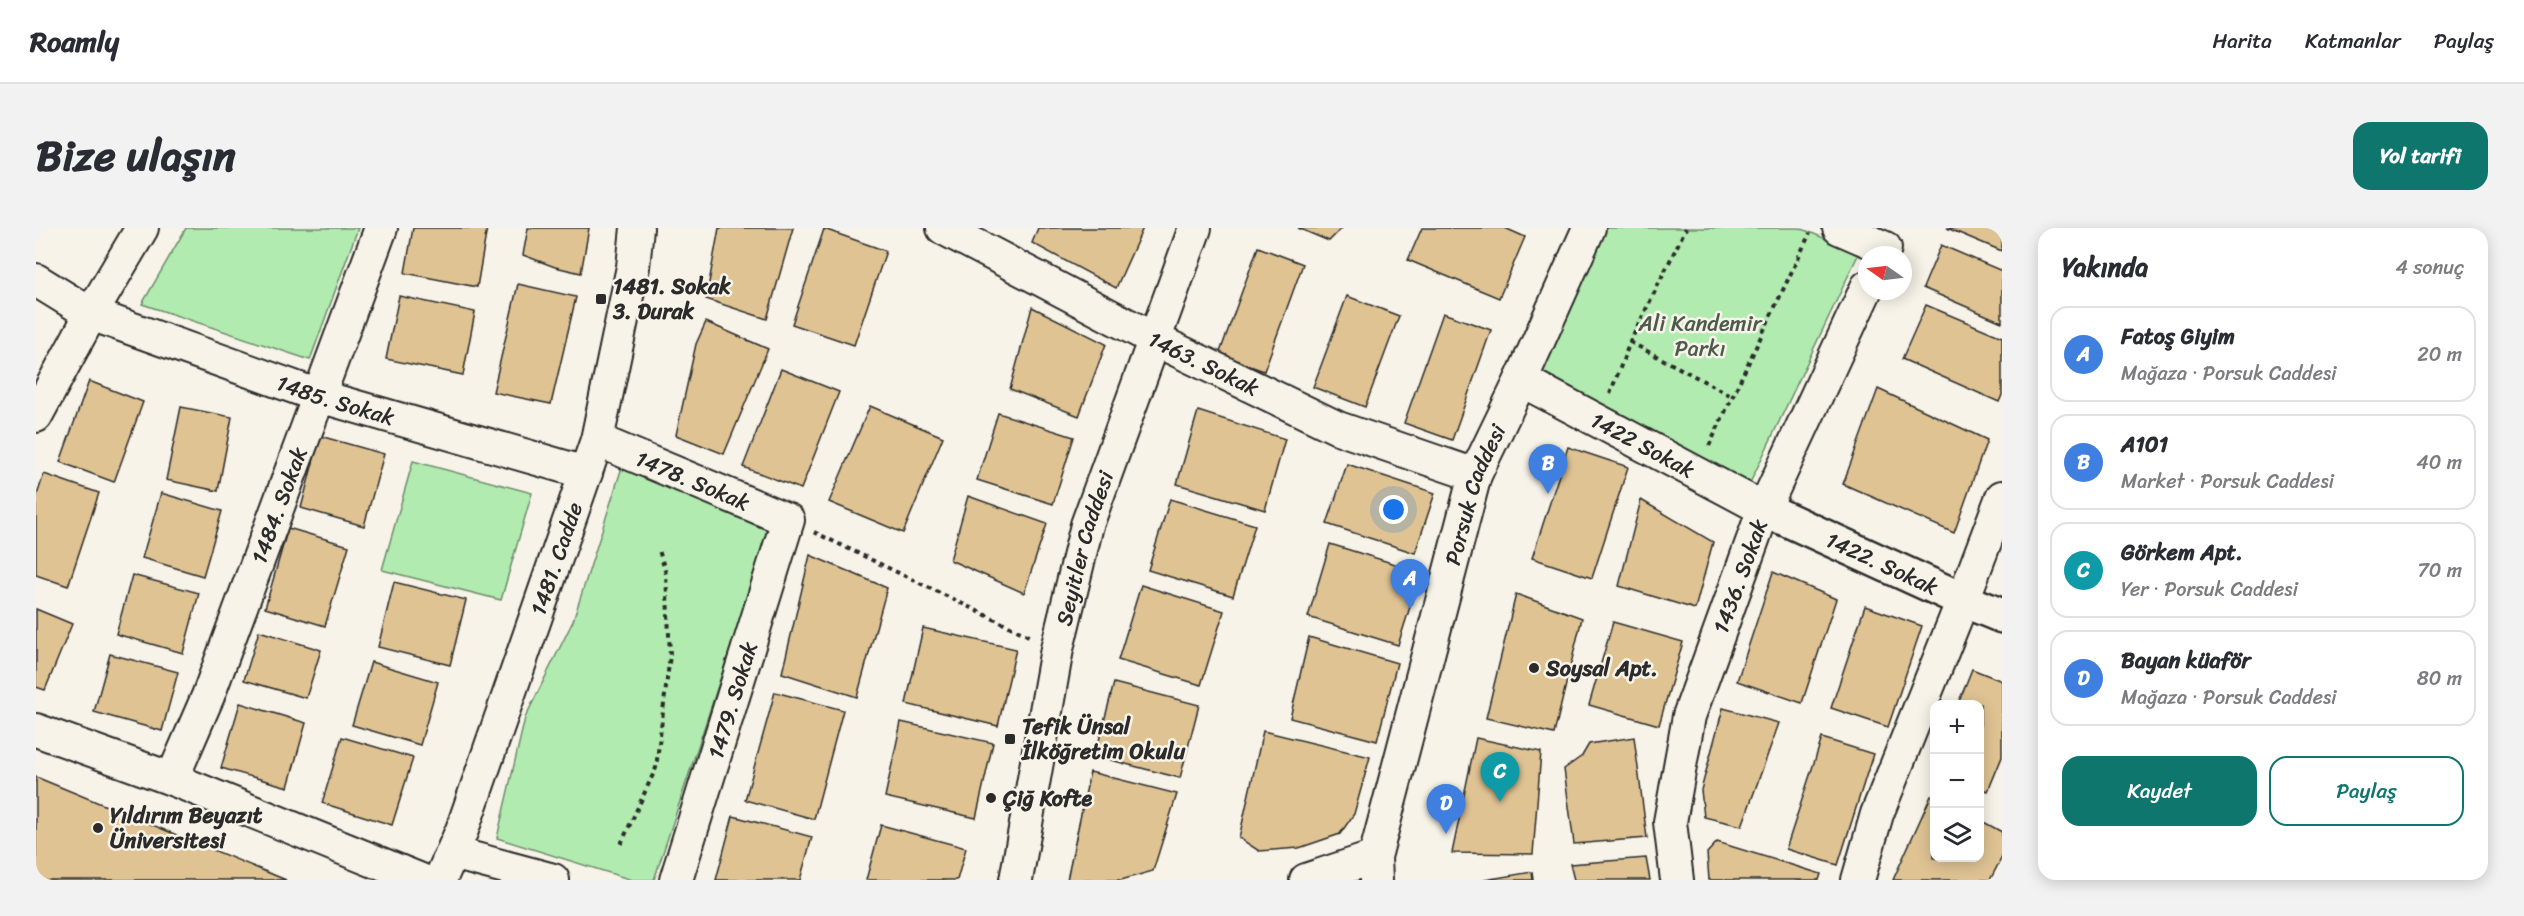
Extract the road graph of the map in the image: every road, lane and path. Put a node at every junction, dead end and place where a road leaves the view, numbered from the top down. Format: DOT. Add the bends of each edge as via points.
graph roads {
  1 [pos="142,228"];
  2 [pos="381,228"];
  3 [pos="637,228"];
  4 [pos="943,228"];
  5 [pos="1195,228"];
  6 [pos="1589,228"];
  7 [pos="1686,228"];
  8 [pos="1825,230"];
  9 [pos="1887,244"];
  10 [pos="36,280"];
  11 [pos="1861,300"];
  12 [pos="91,314"];
  13 [pos="1154,339"];
  14 [pos="1630,342"];
  15 [pos="1521,380"];
  16 [pos="319,396"];
  17 [pos="1609,396"];
  18 [pos="1731,396"];
  19 [pos="36,416"];
  20 [pos="597,440"];
  21 [pos="1708,447"];
  22 [pos="586,473"];
  23 [pos="1475,475"];
  24 [pos="2002,497"];
  25 [pos="1764,509"];
  26 [pos="788,520"];
  27 [pos="659,550"];
  28 [pos="1964,600"];
  29 [pos="2002,616"];
  30 [pos="1057,649"];
  31 [pos="36,730"];
  32 [pos="172,779"];
  33 [pos="621,844"];
  34 [pos="446,867"];
  35 [pos="1375,869"];
  36 [pos="421,880"];
  37 [pos="553,880"];
  38 [pos="676,880"];
  39 [pos="1016,880"];
  40 [pos="1306,880"];
  41 [pos="1677,880"];
  42 [pos="1858,880"];
  1 -- 12 [label="street"];
  2 -- 16 [label="street, 1484. Sokak"];
  3 -- 20 [label="street, 1481. Cadde" via="633,267"];
  4 -- 13 [label="street, 1463. Sokak"];
  5 -- 13 [label="street, Seyitler Caddesi"];
  6 -- 15 [label="street, Porsuk Caddesi"];
  7 -- 14 [label="path"];
  8 -- 9 [label="street"];
  8 -- 18 [label="path"];
  10 -- 12 [label="street, 1485. Sokak"];
  11 -- 25 [label="street, 1436. Sokak"];
  12 -- 16 [label="street, 1485. Sokak"];
  12 -- 19 [label="street"];
  13 -- 23 [label="street, 1463. Sokak" via="1338,428"];
  13 -- 30 [label="street, Seyitler Caddesi" via="1087,525"];
  14 -- 17 [label="path"];
  14 -- 18 [label="path"];
  15 -- 23 [label="street, Porsuk Caddesi"];
  15 -- 25 [label="street, 1422 Sokak"];
  16 -- 22 [label="street, 1485. Sokak"];
  16 -- 32 [label="street, 1484. Sokak" via="208,696"];
  18 -- 21 [label="path"];
  20 -- 22 [label="street, 1481. Cadde"];
  20 -- 26 [label="street, 1478. Sokak"];
  22 -- 34 [label="street, 1481. Cadde"];
  23 -- 35 [label="street, Porsuk Caddesi"];
  24 -- 28 [label="street"];
  25 -- 28 [label="street, 1422. Sokak"];
  25 -- 41 [label="street, 1436. Sokak" via="1689,716 1670,822"];
  26 -- 30 [label="path"];
  26 -- 38 [label="street, 1479. Sokak"];
  27 -- 33 [label="path" via="666,574 670,655 656,768"];
  28 -- 29 [label="street, 1422. Sokak"];
  28 -- 42 [label="street" via="1877,813"];
  30 -- 39 [label="street, Seyitler Caddesi"];
  31 -- 32 [label="street"];
  32 -- 36 [label="street"];
  34 -- 37 [label="street"];
  35 -- 40 [label="street"];
}
